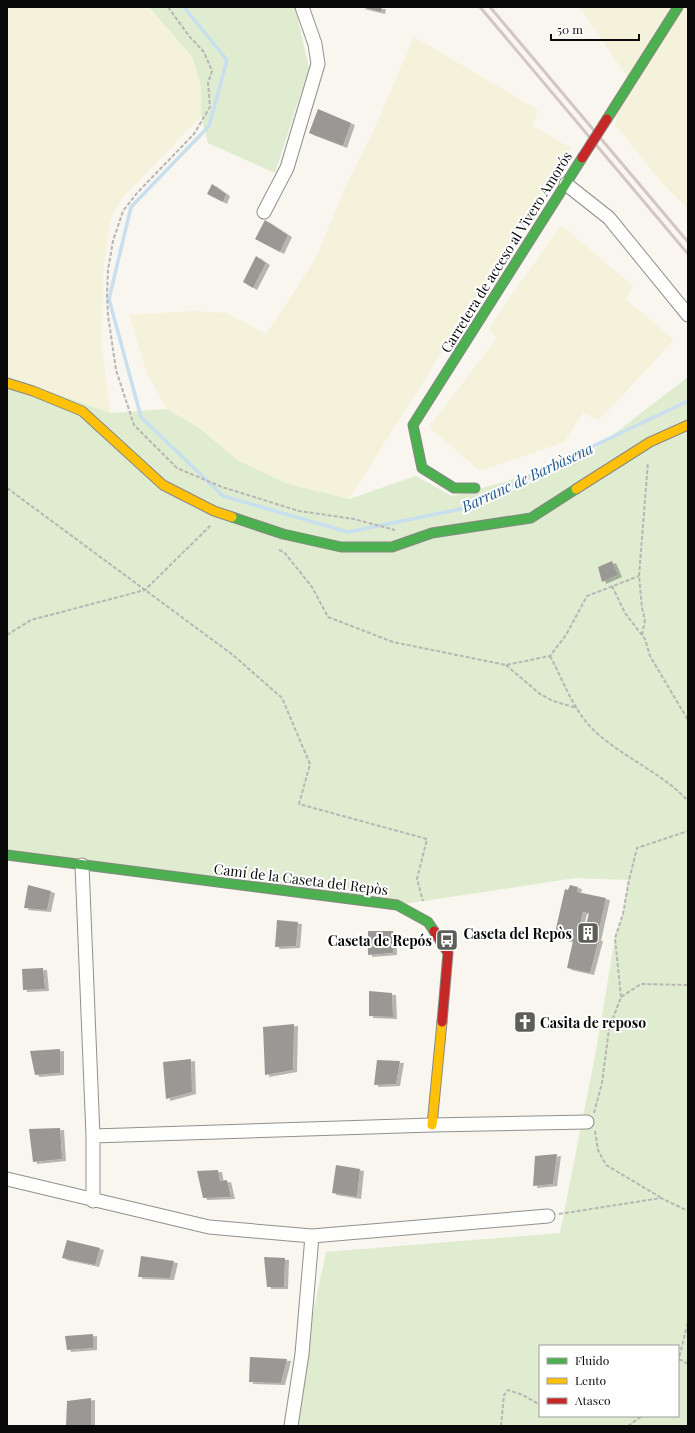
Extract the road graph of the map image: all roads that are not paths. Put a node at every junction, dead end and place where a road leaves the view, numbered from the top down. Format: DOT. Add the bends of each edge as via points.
graph roads {
  1 [pos="302,7"];
  2 [pos="678,7"];
  3 [pos="566,184"];
  4 [pos="264,212"];
  5 [pos="688,315"];
  6 [pos="7,382"];
  7 [pos="688,425"];
  8 [pos="475,488"];
  9 [pos="7,854"];
  10 [pos="82,865"];
  11 [pos="590,1120"];
  12 [pos="432,1125"];
  13 [pos="93,1136"];
  14 [pos="7,1179"];
  15 [pos="93,1201"];
  16 [pos="548,1216"];
  17 [pos="312,1236"];
  18 [pos="291,1426"];
  1 -- 4 [label="street" via="315,44 318,64 287,168"];
  2 -- 3 [label="street, Carretera de acceso al Vivero Amorós, bridge"];
  3 -- 5 [label="street" via="609,218"];
  3 -- 8 [label="street, Carretera de acceso al Vivero Amorós" via="413,425 422,468 454,488"];
  6 -- 7 [label="street" via="82,411 163,485 214,511 283,534 341,547 392,547 432,533 531,518 650,442"];
  9 -- 10 [label="street, Camí de la Caseta del Repòs"];
  10 -- 12 [label="street, Camí de la Caseta del Repòs" via="397,905 428,922 448,953"];
  10 -- 13 [label="street"];
  11 -- 12 [label="street"];
  12 -- 13 [label="street"];
  13 -- 15 [label="street"];
  14 -- 15 [label="street"];
  15 -- 17 [label="street" via="209,1227"];
  16 -- 17 [label="street"];
  17 -- 18 [label="street" via="302,1354"];
}
